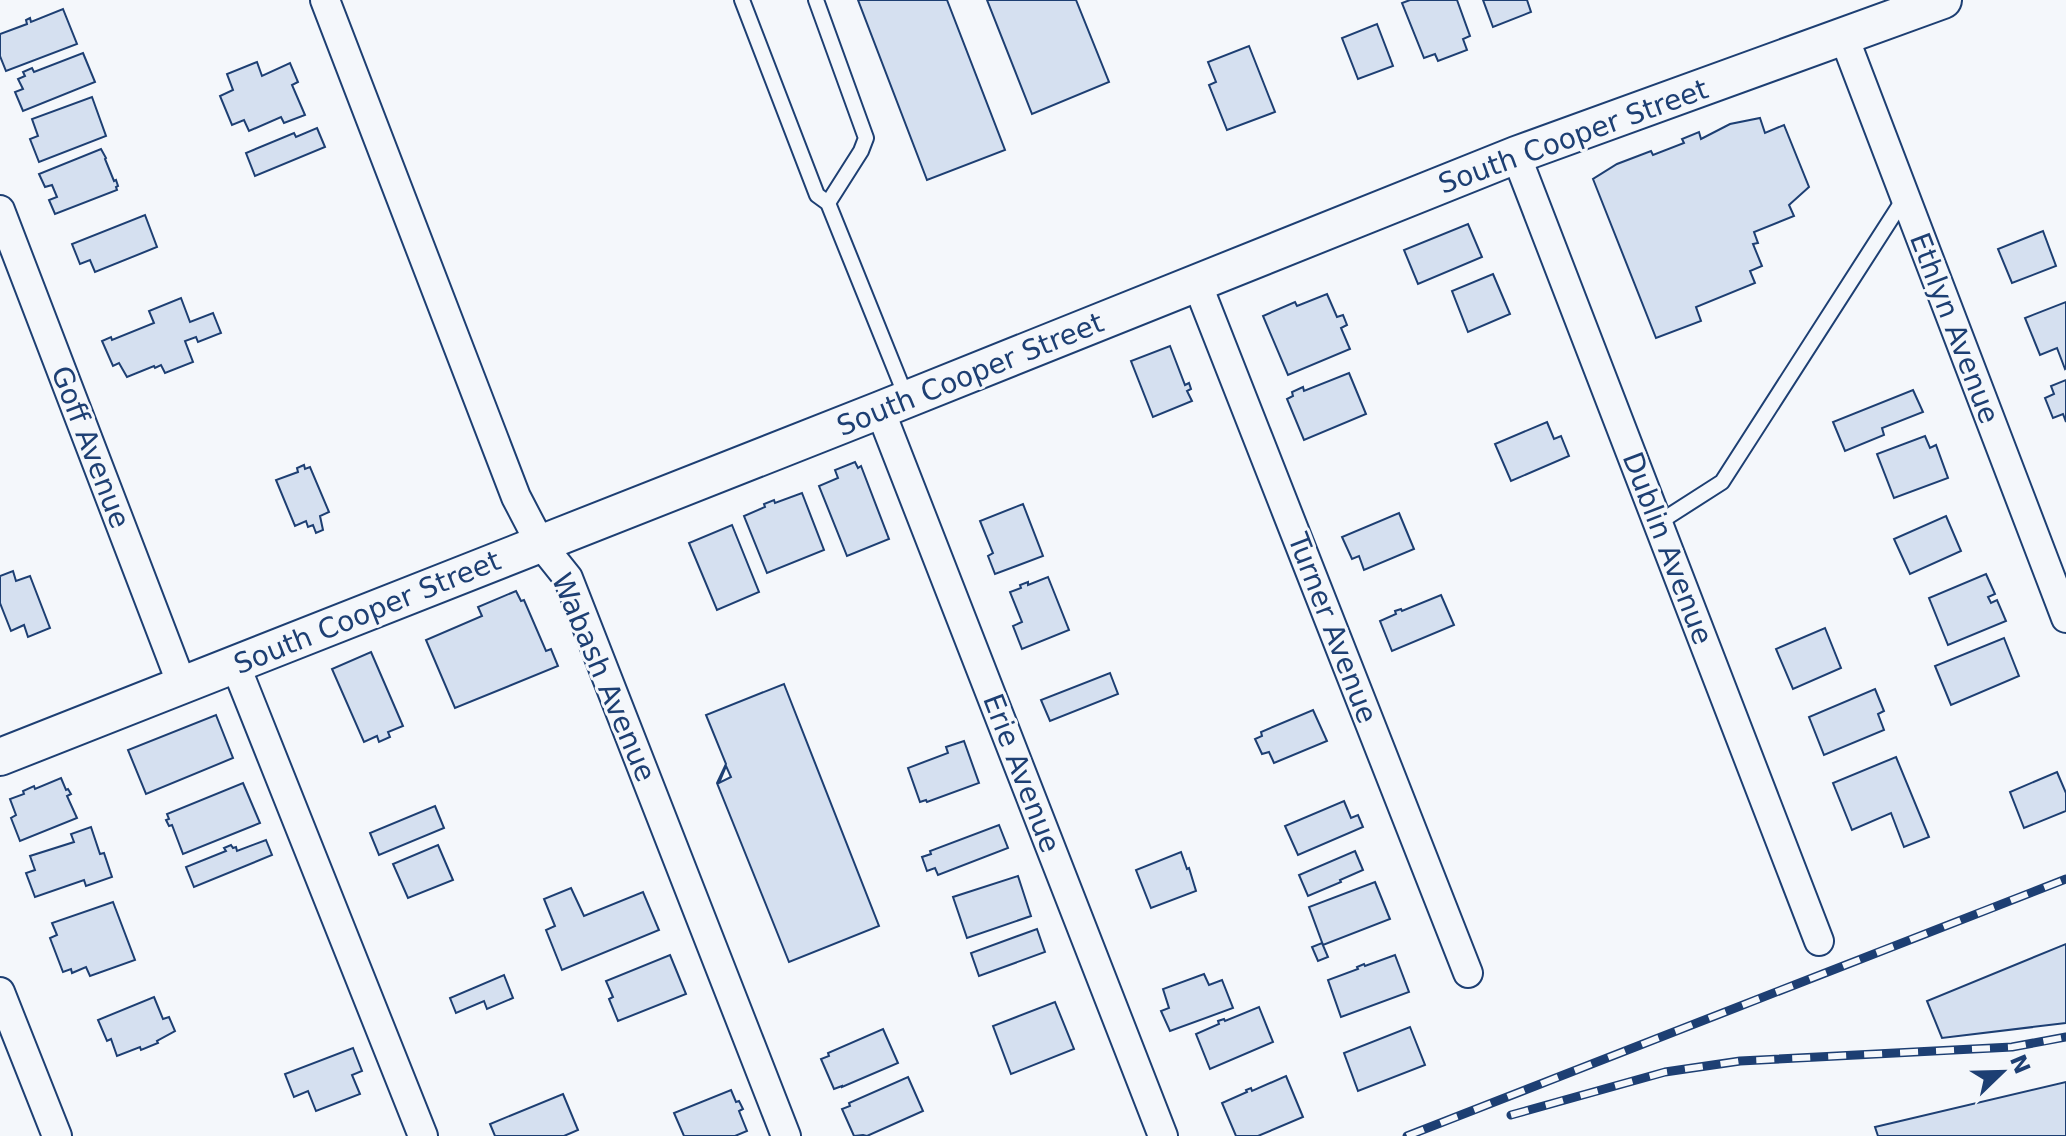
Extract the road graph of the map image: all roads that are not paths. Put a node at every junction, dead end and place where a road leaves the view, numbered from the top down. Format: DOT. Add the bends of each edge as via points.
graph roads {
  1 [pos="325,0"];
  2 [pos="742,0"];
  3 [pos="816,0"];
  4 [pos="1943,0"];
  5 [pos="1844,37"];
  6 [pos="1516,155"];
  7 [pos="1905,197"];
  8 [pos="828,203"];
  9 [pos="0,210"];
  10 [pos="1197,283"];
  11 [pos="894,405"];
  12 [pos="1658,523"];
  13 [pos="540,543"];
  14 [pos="2066,618"];
  15 [pos="235,664"];
  16 [pos="182,685"];
  17 [pos="0,757"];
  18 [pos="1819,941"];
  19 [pos="1468,973"];
  20 [pos="0,992"];
  21 [pos="57,1136"];
  22 [pos="423,1136"];
  23 [pos="786,1136"];
  24 [pos="1163,1136"];
  1 -- 13 [label="street, Wabash Avenue" via="516,497"];
  2 -- 8 [label="lane" via="817,195"];
  3 -- 8 [label="lane" via="866,138"];
  4 -- 5 [label="street, South Cooper Street"];
  5 -- 6 [label="street, South Cooper Street"];
  5 -- 7 [label="street, Ethlyn Avenue"];
  6 -- 10 [label="street, South Cooper Street"];
  6 -- 12 [label="street, Dublin Avenue"];
  7 -- 12 [label="lane" via="1722,482"];
  7 -- 14 [label="street, Ethlyn Avenue"];
  8 -- 11 [label="lane"];
  9 -- 16 [label="street, Goff Avenue"];
  10 -- 11 [label="street, South Cooper Street"];
  10 -- 19 [label="street, Turner Avenue"];
  11 -- 13 [label="street, South Cooper Street"];
  11 -- 24 [label="street, Erie Avenue"];
  12 -- 18 [label="street, Dublin Avenue"];
  13 -- 15 [label="street, South Cooper Street"];
  13 -- 23 [label="street, Wabash Avenue" via="568,578"];
  15 -- 16 [label="street, South Cooper Street"];
  15 -- 22 [label="street"];
  16 -- 17 [label="street, South Cooper Street"];
  20 -- 21 [label="street"];
}
